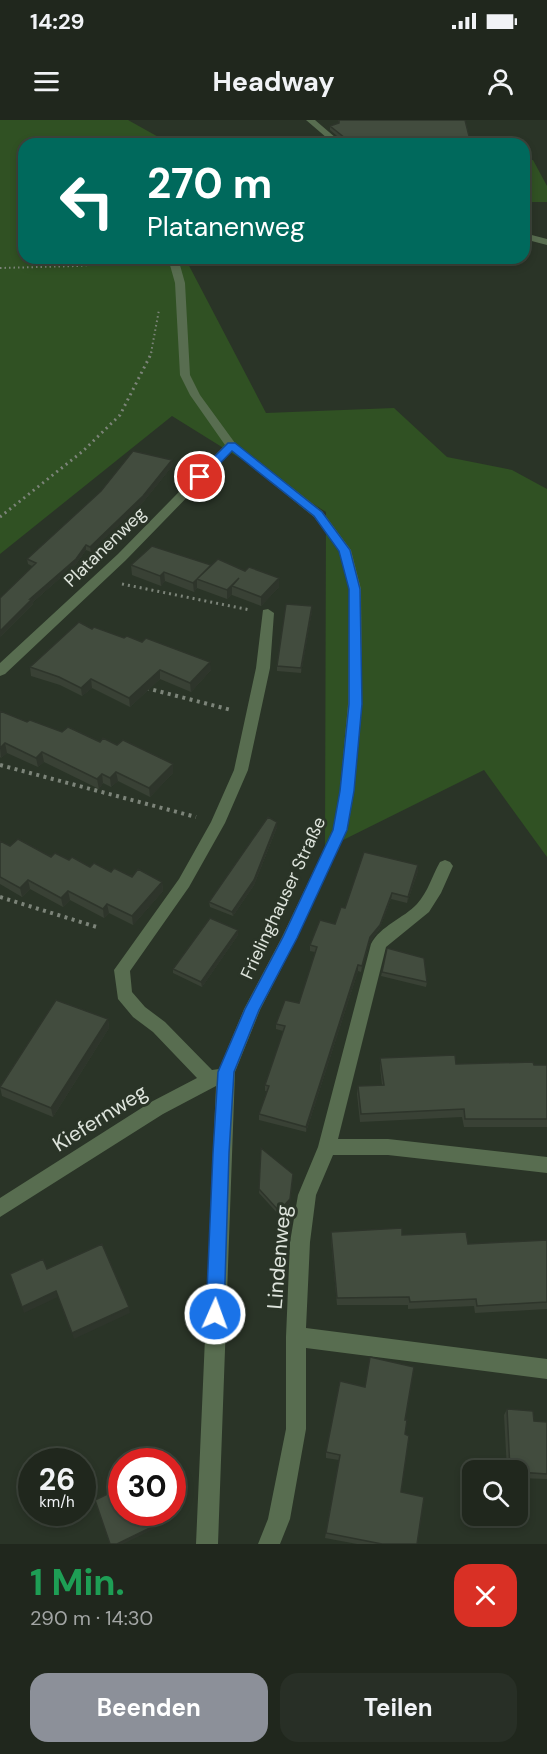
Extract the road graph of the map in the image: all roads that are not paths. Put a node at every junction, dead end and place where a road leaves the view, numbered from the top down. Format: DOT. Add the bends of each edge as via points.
graph roads {
  1 [pos="310,120"];
  2 [pos="332,138"];
  3 [pos="530,238"];
  4 [pos="547,242"];
  5 [pos="174,264"];
  6 [pos="231,445"];
  7 [pos="268,613"];
  8 [pos="0,671"];
  9 [pos="445,866"];
  10 [pos="226,1072"];
  11 [pos="210,1080"];
  12 [pos="327,1148"];
  13 [pos="547,1165"];
  14 [pos="0,1208"];
  15 [pos="296,1337"];
  16 [pos="547,1369"];
  17 [pos="207,1544"];
  18 [pos="269,1544"];
  1 -- 2 [label="street"];
  3 -- 4 [label="street"];
  5 -- 6 [label="street, Frielinghauser Straße" via="180,283 185,375"];
  6 -- 8 [label="street, Platanenweg" via="122,557"];
  6 -- 10 [label="street, Frielinghauser Straße" via="318,514 345,550 355,589 355,704 340,830 252,1009"];
  7 -- 11 [label="street" via="263,668 241,770 218,823 184,883 122,969 124,994"];
  9 -- 12 [label="street, Lindenweg" via="433,895 422,909 379,944"];
  10 -- 11 [label="street, Kiefernweg"];
  10 -- 17 [label="street, Frielinghauser Straße"];
  11 -- 14 [label="street, Kiefernweg" via="157,1108"];
  12 -- 13 [label="street" via="388,1147"];
  12 -- 15 [label="street, Lindenweg" via="308,1195 300,1242"];
  15 -- 16 [label="street"];
  15 -- 18 [label="street, Lindenweg" via="296,1429 279,1520"];
}
